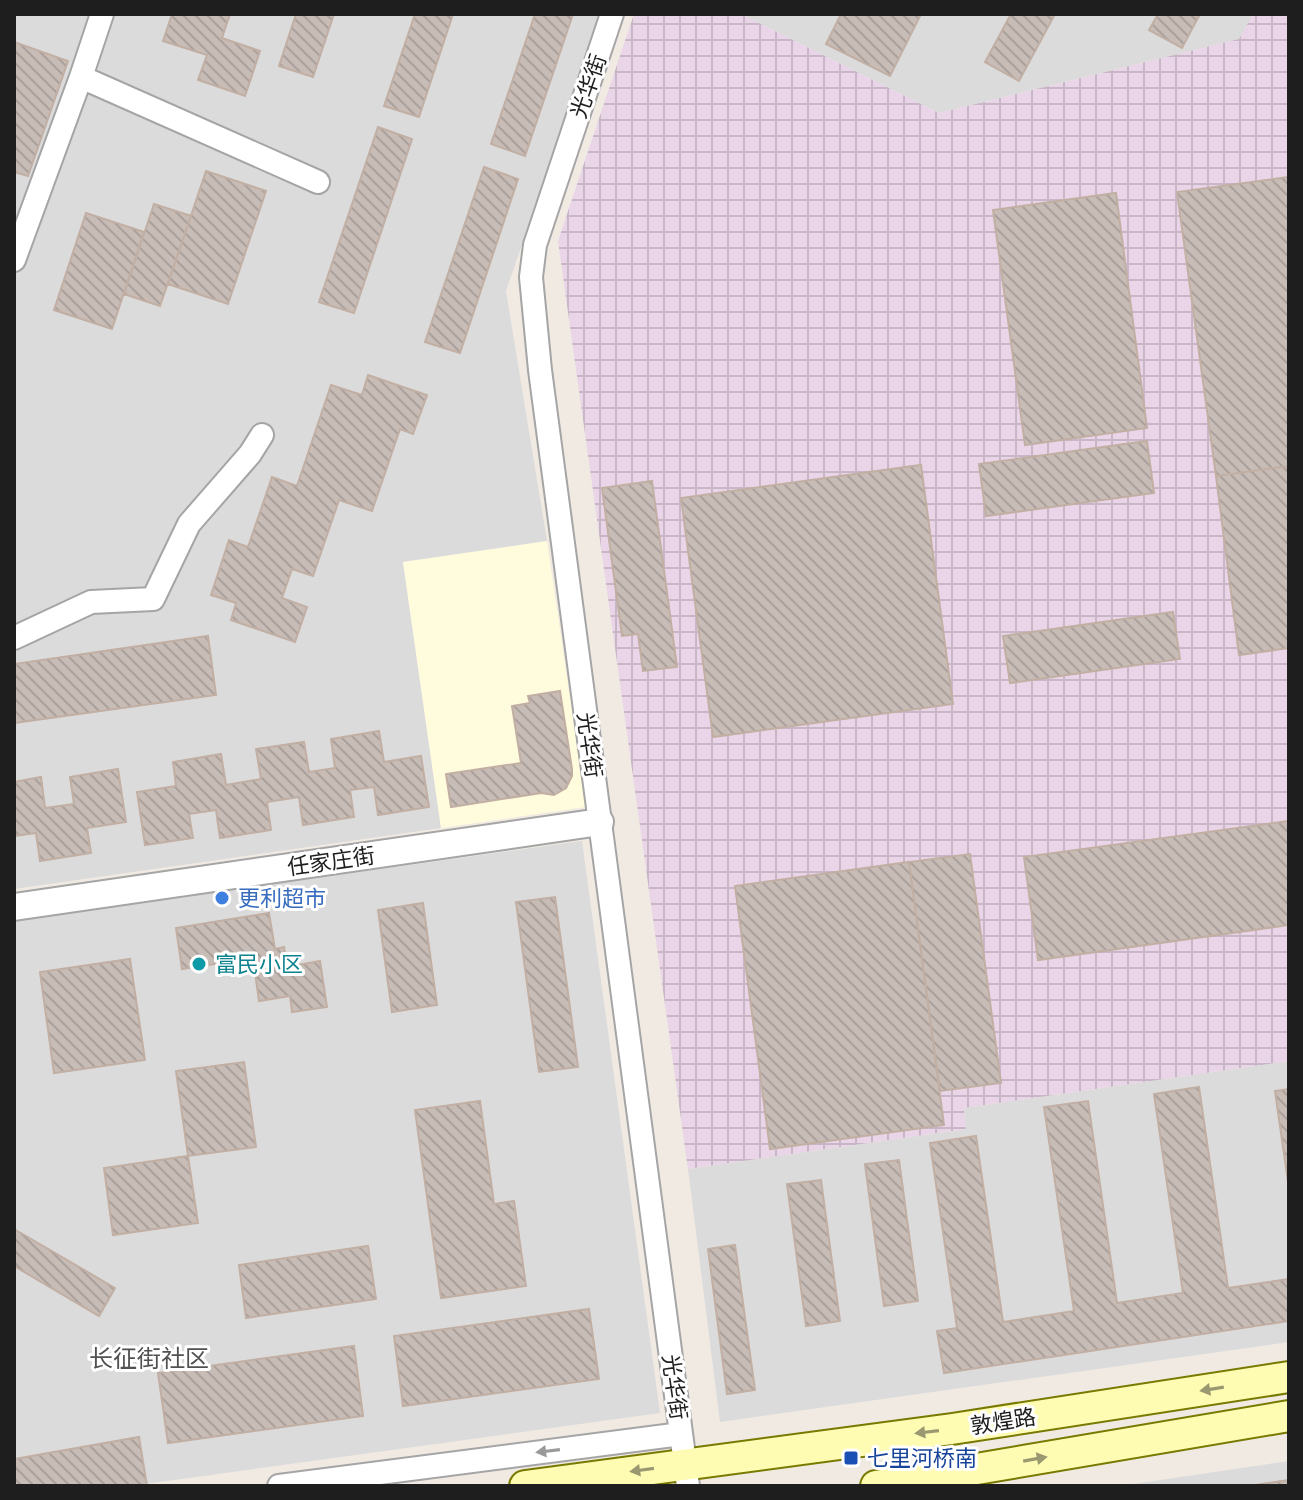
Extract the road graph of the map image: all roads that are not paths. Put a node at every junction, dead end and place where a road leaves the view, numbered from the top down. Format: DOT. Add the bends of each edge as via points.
graph roads {
  1 [pos="102,14"];
  2 [pos="612,14"];
  3 [pos="81,77"];
  4 [pos="318,182"];
  5 [pos="14,260"];
  6 [pos="262,435"];
  7 [pos="14,638"];
  8 [pos="600,822"];
  9 [pos="14,907"];
  10 [pos="1289,1377"];
  11 [pos="1289,1416"];
  12 [pos="685,1461"];
  13 [pos="279,1486"];
  14 [pos="525,1486"];
  15 [pos="876,1486"];
  1 -- 3 [label="street"];
  2 -- 8 [label="street, 光华街" via="535,245 531,277"];
  3 -- 4 [label="street"];
  3 -- 5 [label="street"];
  6 -- 7 [label="street" via="189,524 153,599 91,602"];
  8 -- 9 [label="street, 任家庄街"];
  8 -- 12 [label="street, 光华街"];
  10 -- 12 [label="main road, 敦煌路, one-way" via="952,1429"];
  15 -- 11 [label="main road, 敦煌路, one-way"];
  12 -- 13 [label="street, one-way"];
  12 -- 14 [label="main road, 敦煌路, one-way"];
}
